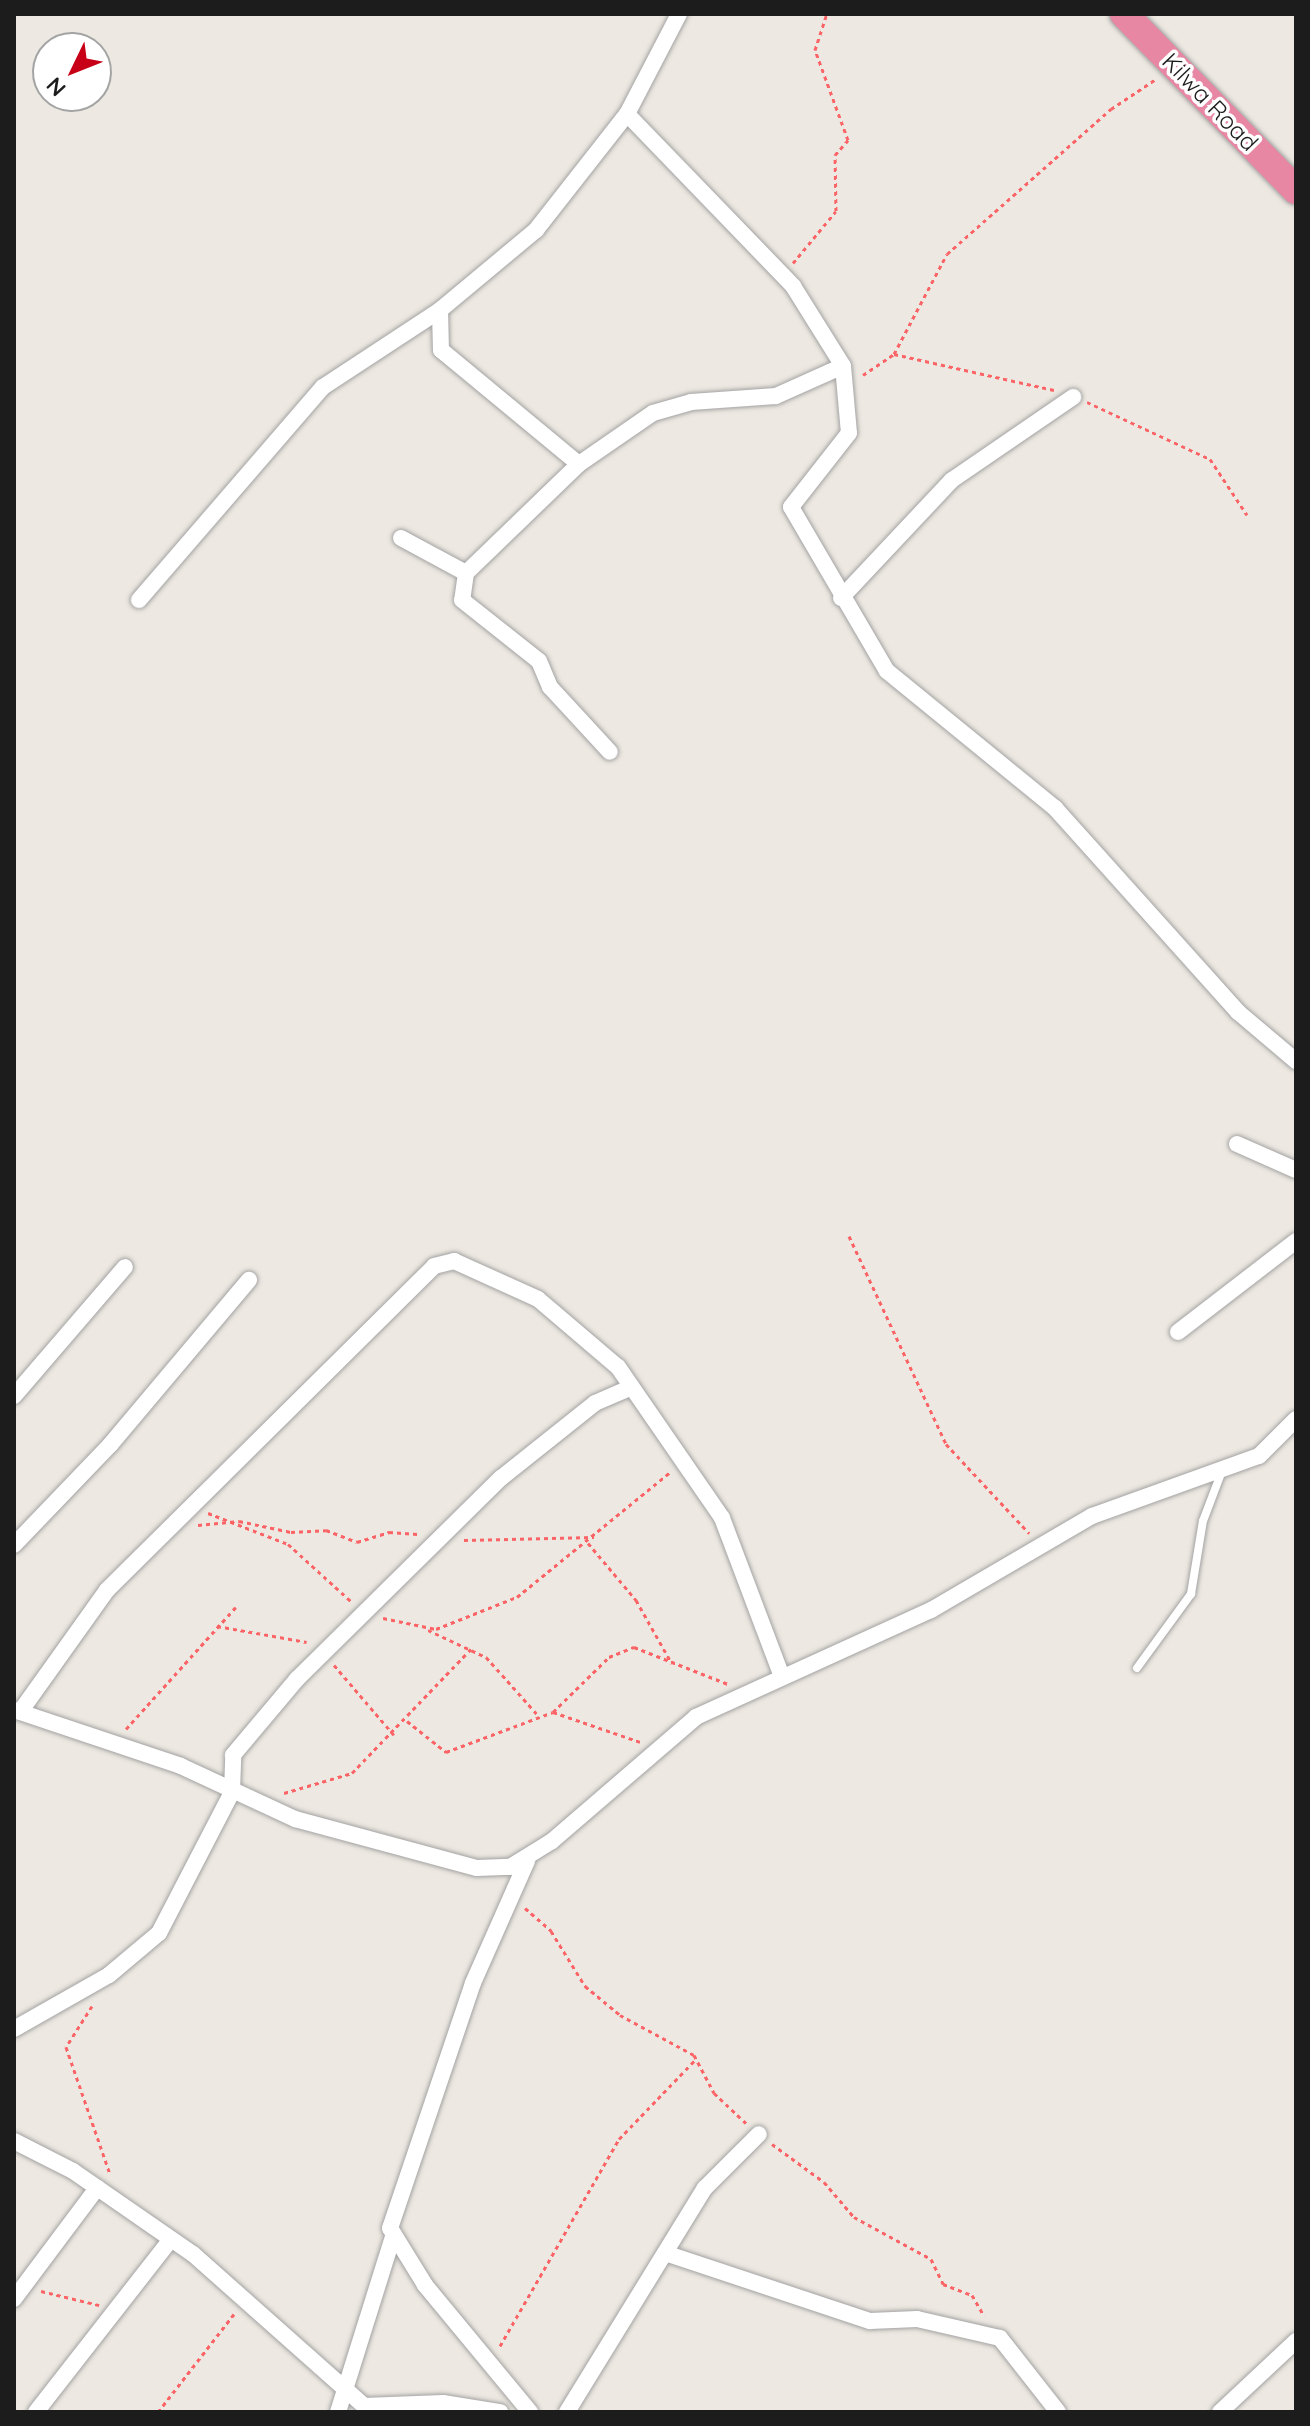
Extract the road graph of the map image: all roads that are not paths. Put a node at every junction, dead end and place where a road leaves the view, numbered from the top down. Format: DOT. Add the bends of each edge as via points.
graph roads {
  1 [pos="679,14"];
  2 [pos="1124,14"];
  3 [pos="627,114"];
  4 [pos="1296,190"];
  5 [pos="440,310"];
  6 [pos="843,366"];
  7 [pos="1073,397"];
  8 [pos="579,464"];
  9 [pos="401,538"];
  10 [pos="466,573"];
  11 [pos="841,598"];
  12 [pos="139,600"];
  13 [pos="610,752"];
  14 [pos="1296,1061"];
  15 [pos="1237,1144"];
  16 [pos="1296,1170"];
  17 [pos="1296,1241"];
  18 [pos="125,1267"];
  19 [pos="249,1280"];
  20 [pos="1178,1332"];
  21 [pos="632,1387"];
  22 [pos="14,1396"];
  23 [pos="1296,1419"];
  24 [pos="1222,1470"];
  25 [pos="14,1545"];
  26 [pos="1137,1668"];
  27 [pos="781,1674"];
  28 [pos="17,1711"];
  29 [pos="232,1792"];
  30 [pos="527,1861"];
  31 [pos="14,2029"];
  32 [pos="759,2134"];
  33 [pos="17,2146"];
  34 [pos="97,2188"];
  35 [pos="393,2236"];
  36 [pos="171,2239"];
  37 [pos="665,2253"];
  38 [pos="14,2299"];
  39 [pos="1296,2341"];
  40 [pos="347,2390"];
  41 [pos="373,2410"];
  42 [pos="36,2412"];
  43 [pos="338,2412"];
  44 [pos="500,2412"];
  45 [pos="530,2412"];
  46 [pos="567,2412"];
  47 [pos="1058,2412"];
  48 [pos="1220,2412"];
  1 -- 3 [label="street"];
  2 -- 4 [label="highway, Kilwa Road"];
  3 -- 5 [label="street" via="536,230"];
  3 -- 6 [label="street" via="781,274"];
  5 -- 8 [label="street" via="441,350"];
  5 -- 12 [label="street" via="323,387"];
  6 -- 8 [label="street" via="776,396 663,407"];
  6 -- 11 [label="street" via="849,433 791,507"];
  7 -- 11 [label="street" via="952,480"];
  8 -- 10 [label="street"];
  9 -- 10 [label="street"];
  10 -- 13 [label="street" via="462,600 539,661 550,687"];
  11 -- 14 [label="street" via="895,679 1055,808 1238,1012"];
  15 -- 16 [label="street"];
  17 -- 20 [label="street"];
  18 -- 22 [label="street"];
  19 -- 25 [label="street" via="110,1445"];
  21 -- 27 [label="street" via="679,1464 722,1518"];
  21 -- 28 [label="street" via="594,1343 538,1299 490,1273 446,1261 169,1528 76,1628"];
  21 -- 29 [label="street" via="558,1429 330,1647 236,1749"];
  23 -- 24 [label="street" via="1259,1456"];
  24 -- 26 [label="lane" via="1203,1521 1191,1594"];
  24 -- 27 [label="street" via="1041,1543 931,1610"];
  27 -- 30 [label="street" via="660,1742"];
  28 -- 29 [label="street"];
  29 -- 30 [label="street" via="477,1868"];
  29 -- 31 [label="street" via="169,1919 109,1975"];
  30 -- 35 [label="street" via="424,2117 390,2221"];
  32 -- 37 [label="street" via="714,2176"];
  33 -- 34 [label="street"];
  34 -- 36 [label="street"];
  34 -- 38 [label="street"];
  35 -- 40 [label="street"];
  35 -- 45 [label="street"];
  36 -- 40 [label="street"];
  36 -- 42 [label="street"];
  37 -- 46 [label="street"];
  37 -- 47 [label="street" via="870,2321 917,2319 1006,2340"];
  39 -- 48 [label="street"];
  40 -- 41 [label="street"];
  40 -- 43 [label="street"];
  41 -- 44 [label="street" via="443,2403"];
}
